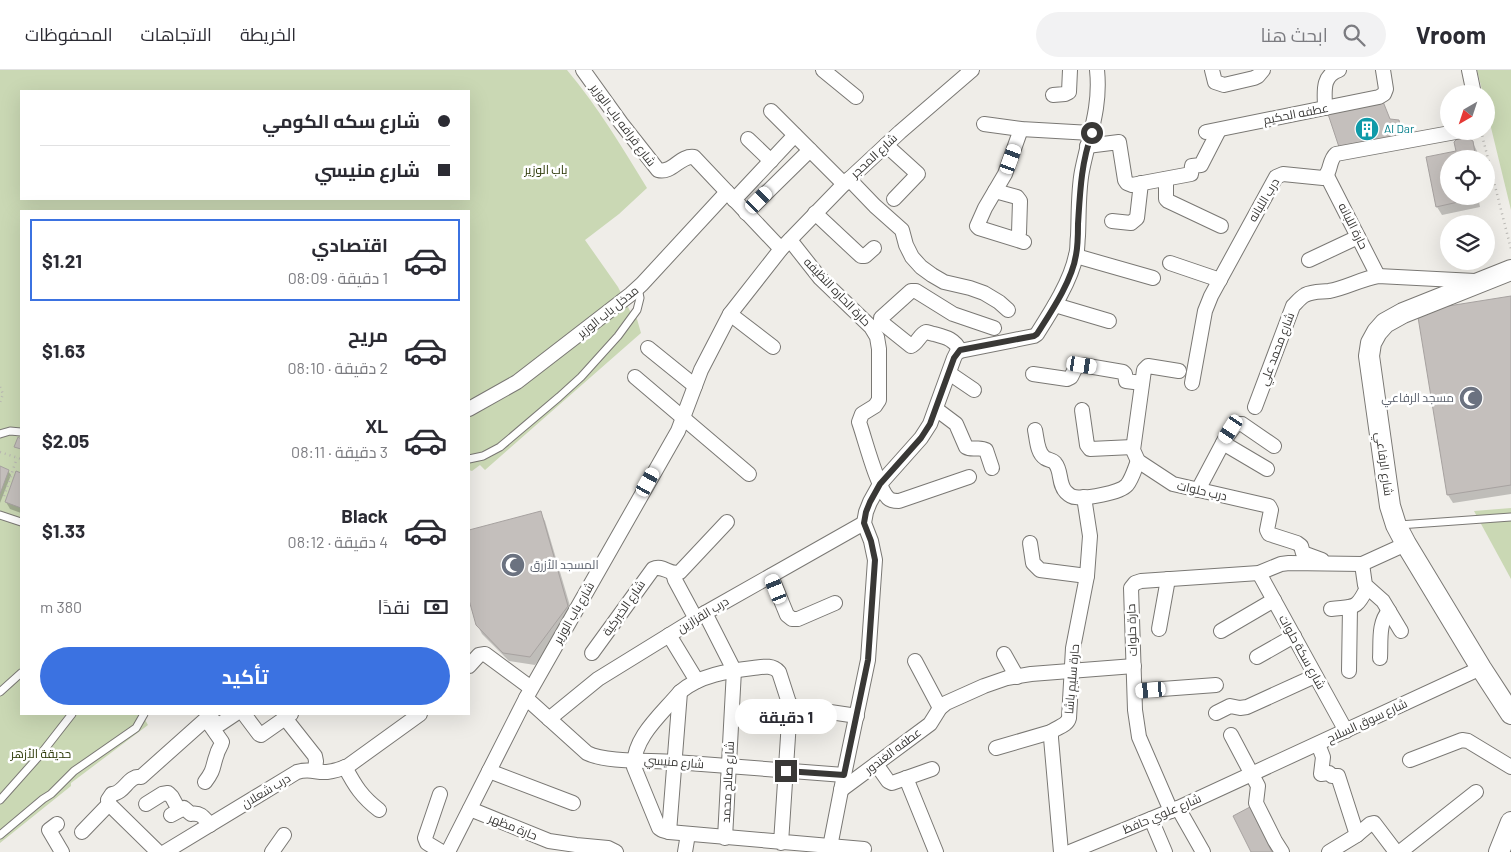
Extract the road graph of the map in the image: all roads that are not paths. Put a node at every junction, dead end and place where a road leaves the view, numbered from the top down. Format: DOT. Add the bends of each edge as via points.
graph roads {
  1 [pos="823,70"];
  2 [pos="1070,70"];
  3 [pos="1097,70"];
  4 [pos="1263,70"];
  5 [pos="1339,70"];
  6 [pos="1383,70"];
  7 [pos="1469,70"];
  8 [pos="585,71"];
  9 [pos="965,72"];
  10 [pos="1213,74"];
  11 [pos="1472,85"];
  12 [pos="1053,95"];
  13 [pos="856,97"];
  14 [pos="1325,108"];
  15 [pos="771,111"];
  16 [pos="984,124"];
  17 [pos="1021,129"];
  18 [pos="795,135"];
  19 [pos="1440,135"];
  20 [pos="748,140"];
  21 [pos="1089,140"];
  22 [pos="886,145"];
  23 [pos="810,150"];
  24 [pos="771,161"];
  25 [pos="1327,176"];
  26 [pos="1166,178"];
  27 [pos="847,181"];
  28 [pos="1141,183"];
  29 [pos="995,190"];
  30 [pos="731,196"];
  31 [pos="894,199"];
  32 [pos="746,213"];
  33 [pos="815,214"];
  34 [pos="1112,221"];
  35 [pos="1221,226"];
  36 [pos="1358,237"];
  37 [pos="785,244"];
  38 [pos="874,248"];
  39 [pos="1076,256"];
  40 [pos="1309,260"];
  41 [pos="1170,263"];
  42 [pos="1511,270"];
  43 [pos="1378,276"];
  44 [pos="1153,278"];
  45 [pos="1220,280"];
  46 [pos="1481,282"];
  47 [pos="638,288"];
  48 [pos="1055,305"];
  49 [pos="1008,310"];
  50 [pos="730,314"];
  51 [pos="1109,321"];
  52 [pos="994,328"];
  53 [pos="773,347"];
  54 [pos="648,348"];
  55 [pos="960,350"];
  56 [pos="1179,371"];
  57 [pos="949,373"];
  58 [pos="1032,374"];
  59 [pos="635,377"];
  60 [pos="1192,383"];
  61 [pos="1142,384"];
  62 [pos="695,386"];
  63 [pos="974,390"];
  64 [pos="1255,407"];
  65 [pos="470,408"];
  66 [pos="936,409"];
  67 [pos="1082,410"];
  68 [pos="684,418"];
  69 [pos="1034,430"];
  70 [pos="20,432"];
  71 [pos="0,434"];
  72 [pos="1223,443"];
  73 [pos="1274,446"];
  74 [pos="1135,454"];
  75 [pos="470,459"];
  76 [pos="992,468"];
  77 [pos="1267,469"];
  78 [pos="749,474"];
  79 [pos="969,477"];
  80 [pos="880,484"];
  81 [pos="1198,490"];
  82 [pos="1084,497"];
  83 [pos="0,515"];
  84 [pos="1511,518"];
  85 [pos="20,522"];
  86 [pos="727,522"];
  87 [pos="864,523"];
  88 [pos="1396,525"];
  89 [pos="1030,543"];
  90 [pos="1406,544"];
  91 [pos="1332,564"];
  92 [pos="1362,564"];
  93 [pos="673,573"];
  94 [pos="1259,573"];
  95 [pos="771,576"];
  96 [pos="1087,576"];
  97 [pos="1168,579"];
  98 [pos="1367,588"];
  99 [pos="1274,600"];
  100 [pos="835,603"];
  101 [pos="1350,606"];
  102 [pos="1331,608"];
  103 [pos="1389,611"];
  104 [pos="701,616"];
  105 [pos="1159,629"];
  106 [pos="1221,631"];
  107 [pos="1401,632"];
  108 [pos="669,636"];
  109 [pos="1294,636"];
  110 [pos="592,653"];
  111 [pos="1004,654"];
  112 [pos="1257,657"];
  113 [pos="1380,658"];
  114 [pos="915,661"];
  115 [pos="470,665"];
  116 [pos="1134,666"];
  117 [pos="1480,668"];
  118 [pos="734,670"];
  119 [pos="1072,671"];
  120 [pos="1349,671"];
  121 [pos="20,674"];
  122 [pos="1017,676"];
  123 [pos="1315,676"];
  124 [pos="697,681"];
  125 [pos="1216,685"];
  126 [pos="1135,691"];
  127 [pos="0,692"];
  128 [pos="680,692"];
  129 [pos="529,693"];
  130 [pos="790,706"];
  131 [pos="940,708"];
  132 [pos="1216,713"];
  133 [pos="1511,714"];
  134 [pos="71,715"];
  135 [pos="143,715"];
  136 [pos="233,715"];
  137 [pos="245,715"];
  138 [pos="419,715"];
  139 [pos="288,716"];
  140 [pos="857,716"];
  141 [pos="206,719"];
  142 [pos="549,719"];
  143 [pos="1346,731"];
  144 [pos="1052,732"];
  145 [pos="1231,734"];
  146 [pos="1318,744"];
  147 [pos="996,748"];
  148 [pos="634,760"];
  149 [pos="1410,760"];
  150 [pos="675,762"];
  151 [pos="876,764"];
  152 [pos="345,767"];
  153 [pos="729,767"];
  154 [pos="1511,767"];
  155 [pos="932,769"];
  156 [pos="314,770"];
  157 [pos="489,771"];
  158 [pos="786,771"];
  159 [pos="1252,773"];
  160 [pos="844,775"];
  161 [pos="906,778"];
  162 [pos="205,782"];
  163 [pos="841,790"];
  164 [pos="1476,792"];
  165 [pos="440,794"];
  166 [pos="0,800"];
  167 [pos="573,803"];
  168 [pos="109,804"];
  169 [pos="146,804"];
  170 [pos="470,809"];
  171 [pos="1175,809"];
  172 [pos="379,810"];
  173 [pos="1151,819"];
  174 [pos="1511,822"];
  175 [pos="58,824"];
  176 [pos="210,825"];
  177 [pos="82,832"];
  178 [pos="669,832"];
  179 [pos="688,834"];
  180 [pos="0,835"];
  181 [pos="284,835"];
  182 [pos="1357,835"];
  183 [pos="726,838"];
  184 [pos="773,846"];
  185 [pos="829,850"];
  186 [pos="864,850"];
  187 [pos="167,851"];
  188 [pos="62,852"];
  189 [pos="272,852"];
  190 [pos="442,852"];
  191 [pos="448,852"];
  192 [pos="616,852"];
  193 [pos="685,852"];
  194 [pos="936,852"];
  195 [pos="1061,852"];
  196 [pos="1070,852"];
  197 [pos="1165,852"];
  198 [pos="1203,852"];
  199 [pos="1282,852"];
  200 [pos="1329,852"];
  201 [pos="1396,852"];
  202 [pos="1400,852"];
  203 [pos="1499,852"];
  1 -- 13 [label="street"];
  2 -- 12 [label="street" via="1069,92"];
  3 -- 21 [label="street" via="1097,104"];
  4 -- 10 [label="street" via="1254,78 1224,85 1218,84"];
  5 -- 14 [label="street" via="1331,74 1324,85"];
  6 -- 14 [label="street, عطفه الحكيم" via="1386,88 1379,98"];
  7 -- 11 [label="street"];
  8 -- 30 [label="street, شارع قرافه باب الوزير" via="658,170 666,171 686,157 694,157"];
  9 -- 22 [label="street, شارع المحجر"];
  14 -- 26 [label="street, عطفه الحكيم" via="1213,131 1201,165 1192,166 1191,174"];
  15 -- 18 [label="street"];
  16 -- 17 [label="street"];
  17 -- 21 [label="street"];
  17 -- 29 [label="street" via="1006,174"];
  18 -- 23 [label="street"];
  18 -- 24 [label="street, مدخل باب الوزير"];
  19 -- 25 [label="street" via="1336,154"];
  20 -- 24 [label="street"];
  21 -- 28 [label="street" via="1119,142 1125,180 1132,185"];
  21 -- 39 [label="street" via="1081,175"];
  22 -- 27 [label="street, شارع المحجر"];
  22 -- 31 [label="street" via="918,174"];
  23 -- 27 [label="street"];
  23 -- 32 [label="street"];
  24 -- 30 [label="street, مدخل باب الوزير"];
  25 -- 36 [label="street, حارة اللبانه"];
  25 -- 45 [label="street, درب اللبانه" via="1280,174 1276,177"];
  26 -- 28 [label="street"];
  26 -- 35 [label="street" via="1168,201"];
  27 -- 33 [label="street, شارع المحجر"];
  27 -- 49 [label="street" via="902,230 912,257 932,276 984,293"];
  28 -- 34 [label="street" via="1137,218 1131,222"];
  29 -- 29 [label="street" via="978,227 1022,238 1020,201"];
  30 -- 32 [label="street"];
  30 -- 47 [label="street, مدخل باب الوزير"];
  32 -- 37 [label="street"];
  33 -- 37 [label="street, شارع المحجر"];
  33 -- 38 [label="street" via="861,256"];
  36 -- 40 [label="street"];
  36 -- 43 [label="street, حارة اللبانه"];
  37 -- 50 [label="street, شارع باب الوزير"];
  37 -- 80 [label="street, حارة الحاره النظيفه" via="871,327 877,337 879,400 876,406 862,414 859,422"];
  39 -- 44 [label="street"];
  39 -- 48 [label="street"];
  41 -- 45 [label="street"];
  42 -- 46 [label="main road, شارع الرفاعي"];
  43 -- 46 [label="street, شارع محمد علي"];
  43 -- 64 [label="street, شارع محمد علي" via="1329,291 1314,292 1293,306"];
  45 -- 60 [label="street, درب اللبانه" via="1205,311"];
  46 -- 88 [label="main road, شارع الرفاعي" via="1385,323 1371,344 1369,356 1390,506"];
  47 -- 65 [label="street, مدخل باب الوزير" via="517,382"];
  47 -- 75 [label="lane" via="637,310 581,377 500,447"];
  48 -- 51 [label="street"];
  48 -- 55 [label="street" via="1034,336"];
  50 -- 53 [label="street"];
  50 -- 62 [label="street, شارع باب الوزير"];
  52 -- 55 [label="street" via="953,314 911,290 881,318 881,322 911,346 927,332 947,337"];
  54 -- 62 [label="street"];
  55 -- 57 [label="street"];
  56 -- 61 [label="street" via="1148,366 1144,370"];
  57 -- 63 [label="street"];
  57 -- 66 [label="street"];
  58 -- 61 [label="street" via="1067,379 1076,367 1082,365 1123,372 1126,381"];
  59 -- 68 [label="street"];
  61 -- 74 [label="street"];
  62 -- 68 [label="street, شارع باب الوزير"];
  66 -- 76 [label="street" via="956,424 966,447 986,450"];
  66 -- 80 [label="street" via="921,438"];
  67 -- 74 [label="street" via="1090,449"];
  68 -- 78 [label="street"];
  68 -- 129 [label="street, شارع باب الوزير"];
  69 -- 82 [label="street" via="1041,454 1057,465 1064,490 1069,495"];
  70 -- 71 [label="lane"];
  72 -- 73 [label="street" via="1239,423"];
  72 -- 77 [label="street"];
  72 -- 81 [label="street"];
  74 -- 81 [label="street, درب حلوات" via="1173,484"];
  74 -- 82 [label="street" via="1130,480 1122,489"];
  79 -- 80 [label="street" via="899,501 888,498"];
  80 -- 87 [label="street"];
  81 -- 91 [label="street, درب حلوات" via="1269,506 1269,534 1297,543 1303,553"];
  82 -- 96 [label="street, حارة سليم باشا" via="1090,536"];
  83 -- 85 [label="lane"];
  84 -- 88 [label="lane"];
  86 -- 93 [label="street" via="680,572"];
  87 -- 95 [label="street, درب القزازين"];
  87 -- 140 [label="street" via="875,560 868,660"];
  88 -- 90 [label="main road, شارع الرفاعي"];
  89 -- 96 [label="street" via="1032,563 1040,570"];
  90 -- 92 [label="street"];
  90 -- 117 [label="main road, شارع الرفاعي"];
  91 -- 92 [label="street, حارة حلوات"];
  91 -- 94 [label="street, حارة حلوات" via="1281,564"];
  92 -- 98 [label="street"];
  93 -- 104 [label="street, شارع صالح محمد"];
  93 -- 110 [label="street, شارع الخبركية" via="653,569"];
  94 -- 97 [label="street, حارة حلوات"];
  94 -- 99 [label="street, شارع سكة حلوات"];
  95 -- 100 [label="street" via="787,615 792,618 798,619"];
  95 -- 104 [label="street, درب القزازين"];
  96 -- 119 [label="street, حارة سليم باشا" via="1073,648"];
  97 -- 105 [label="street"];
  97 -- 116 [label="street, حارة حلوات" via="1138,582 1131,588"];
  98 -- 101 [label="street" via="1358,604"];
  98 -- 103 [label="street"];
  99 -- 106 [label="street"];
  99 -- 109 [label="street, شارع سكة حلوات"];
  101 -- 102 [label="street"];
  101 -- 120 [label="street"];
  103 -- 107 [label="street"];
  103 -- 113 [label="street" via="1382,626"];
  104 -- 108 [label="street, درب القزازين"];
  104 -- 118 [label="street, شارع صالح محمد"];
  108 -- 124 [label="street"];
  108 -- 142 [label="street, درب القزازين" via="598,679"];
  109 -- 112 [label="street"];
  109 -- 123 [label="street, شارع سكة حلوات"];
  111 -- 122 [label="street"];
  114 -- 131 [label="street"];
  115 -- 129 [label="street" via="479,655 485,654"];
  116 -- 119 [label="street"];
  116 -- 126 [label="street, حارة حلوات"];
  117 -- 133 [label="main road, شارع الرفاعي"];
  117 -- 143 [label="street, شارع سوق السلاح"];
  118 -- 124 [label="street"];
  118 -- 130 [label="street" via="769,666 776,669 781,675"];
  118 -- 153 [label="street, شارع صالح محمد"];
  119 -- 122 [label="street"];
  119 -- 144 [label="street, حارة سليم باشا" via="1068,722"];
  121 -- 127 [label="lane"];
  122 -- 131 [label="street" via="984,686"];
  123 -- 132 [label="street" via="1247,707 1230,706"];
  123 -- 143 [label="street, شارع سكة حلوات"];
  124 -- 128 [label="street"];
  125 -- 126 [label="street"];
  126 -- 171 [label="street, حارة حلوات" via="1139,737"];
  128 -- 148 [label="street" via="638,743"];
  128 -- 150 [label="street"];
  129 -- 142 [label="street, شارع منيسي"];
  129 -- 157 [label="street, شارع باب الوزير"];
  130 -- 140 [label="street"];
  130 -- 158 [label="street"];
  131 -- 151 [label="street, عطفه الغندور" via="930,724"];
  134 -- 166 [label="lane"];
  135 -- 180 [label="lane" via="136,728 74,771"];
  136 -- 141 [label="street" via="219,724 211,718"];
  137 -- 139 [label="street" via="261,735"];
  138 -- 152 [label="street, درب شعلان"];
  139 -- 156 [label="street" via="315,756"];
  140 -- 160 [label="street"];
  141 -- 162 [label="street" via="222,742 211,775"];
  141 -- 168 [label="street" via="141,777 132,778 119,793 112,794"];
  142 -- 148 [label="street, شارع منيسي" via="594,756"];
  143 -- 146 [label="street, شارع سوق السلاح"];
  144 -- 147 [label="street"];
  144 -- 195 [label="street"];
  145 -- 159 [label="street"];
  146 -- 159 [label="street, شارع سوق السلاح"];
  146 -- 182 [label="street" via="1323,757 1321,774 1338,776"];
  148 -- 150 [label="street, شارع منيسي"];
  148 -- 178 [label="street" via="634,768 657,824"];
  149 -- 154 [label="street" via="1462,740"];
  150 -- 153 [label="street, شارع منيسي"];
  150 -- 178 [label="street"];
  151 -- 161 [label="street" via="890,783"];
  151 -- 163 [label="street, عطفه الغندور"];
  152 -- 156 [label="street, درب شعلان" via="325,772"];
  152 -- 172 [label="street" via="366,800"];
  153 -- 158 [label="street, شارع منيسي"];
  153 -- 183 [label="street, شارع صالح محمد"];
  155 -- 161 [label="street"];
  156 -- 176 [label="street, درب شعلان" via="297,772"];
  157 -- 167 [label="street"];
  157 -- 170 [label="street, شارع باب الوزير"];
  158 -- 160 [label="street, شارع منيسي"];
  158 -- 184 [label="street"];
  159 -- 171 [label="street, شارع علوي حافظ"];
  159 -- 199 [label="street" via="1258,786 1256,803"];
  160 -- 163 [label="street"];
  161 -- 194 [label="street"];
  163 -- 185 [label="street"];
  164 -- 202 [label="street"];
  165 -- 190 [label="street" via="425,840"];
  168 -- 177 [label="street"];
  168 -- 187 [label="street"];
  169 -- 176 [label="street" via="168,793 175,812 184,808 189,813 202,815"];
  170 -- 191 [label="street, شارع باب الوزير"];
  170 -- 192 [label="street, حارة مظهر" via="548,841 608,848"];
  171 -- 173 [label="street, شارع علوي حافظ"];
  171 -- 198 [label="street, حارة حلوات"];
  173 -- 196 [label="street, شارع علوي حافظ"];
  173 -- 197 [label="street"];
  174 -- 203 [label="main road"];
  175 -- 188 [label="street" via="49,830"];
  176 -- 187 [label="street, درب شعلان"];
  178 -- 179 [label="street"];
  179 -- 183 [label="street"];
  179 -- 193 [label="street"];
  181 -- 189 [label="street"];
  182 -- 200 [label="street"];
  182 -- 201 [label="street" via="1374,823"];
  183 -- 184 [label="street"];
  184 -- 185 [label="street"];
  185 -- 186 [label="street"];
}
